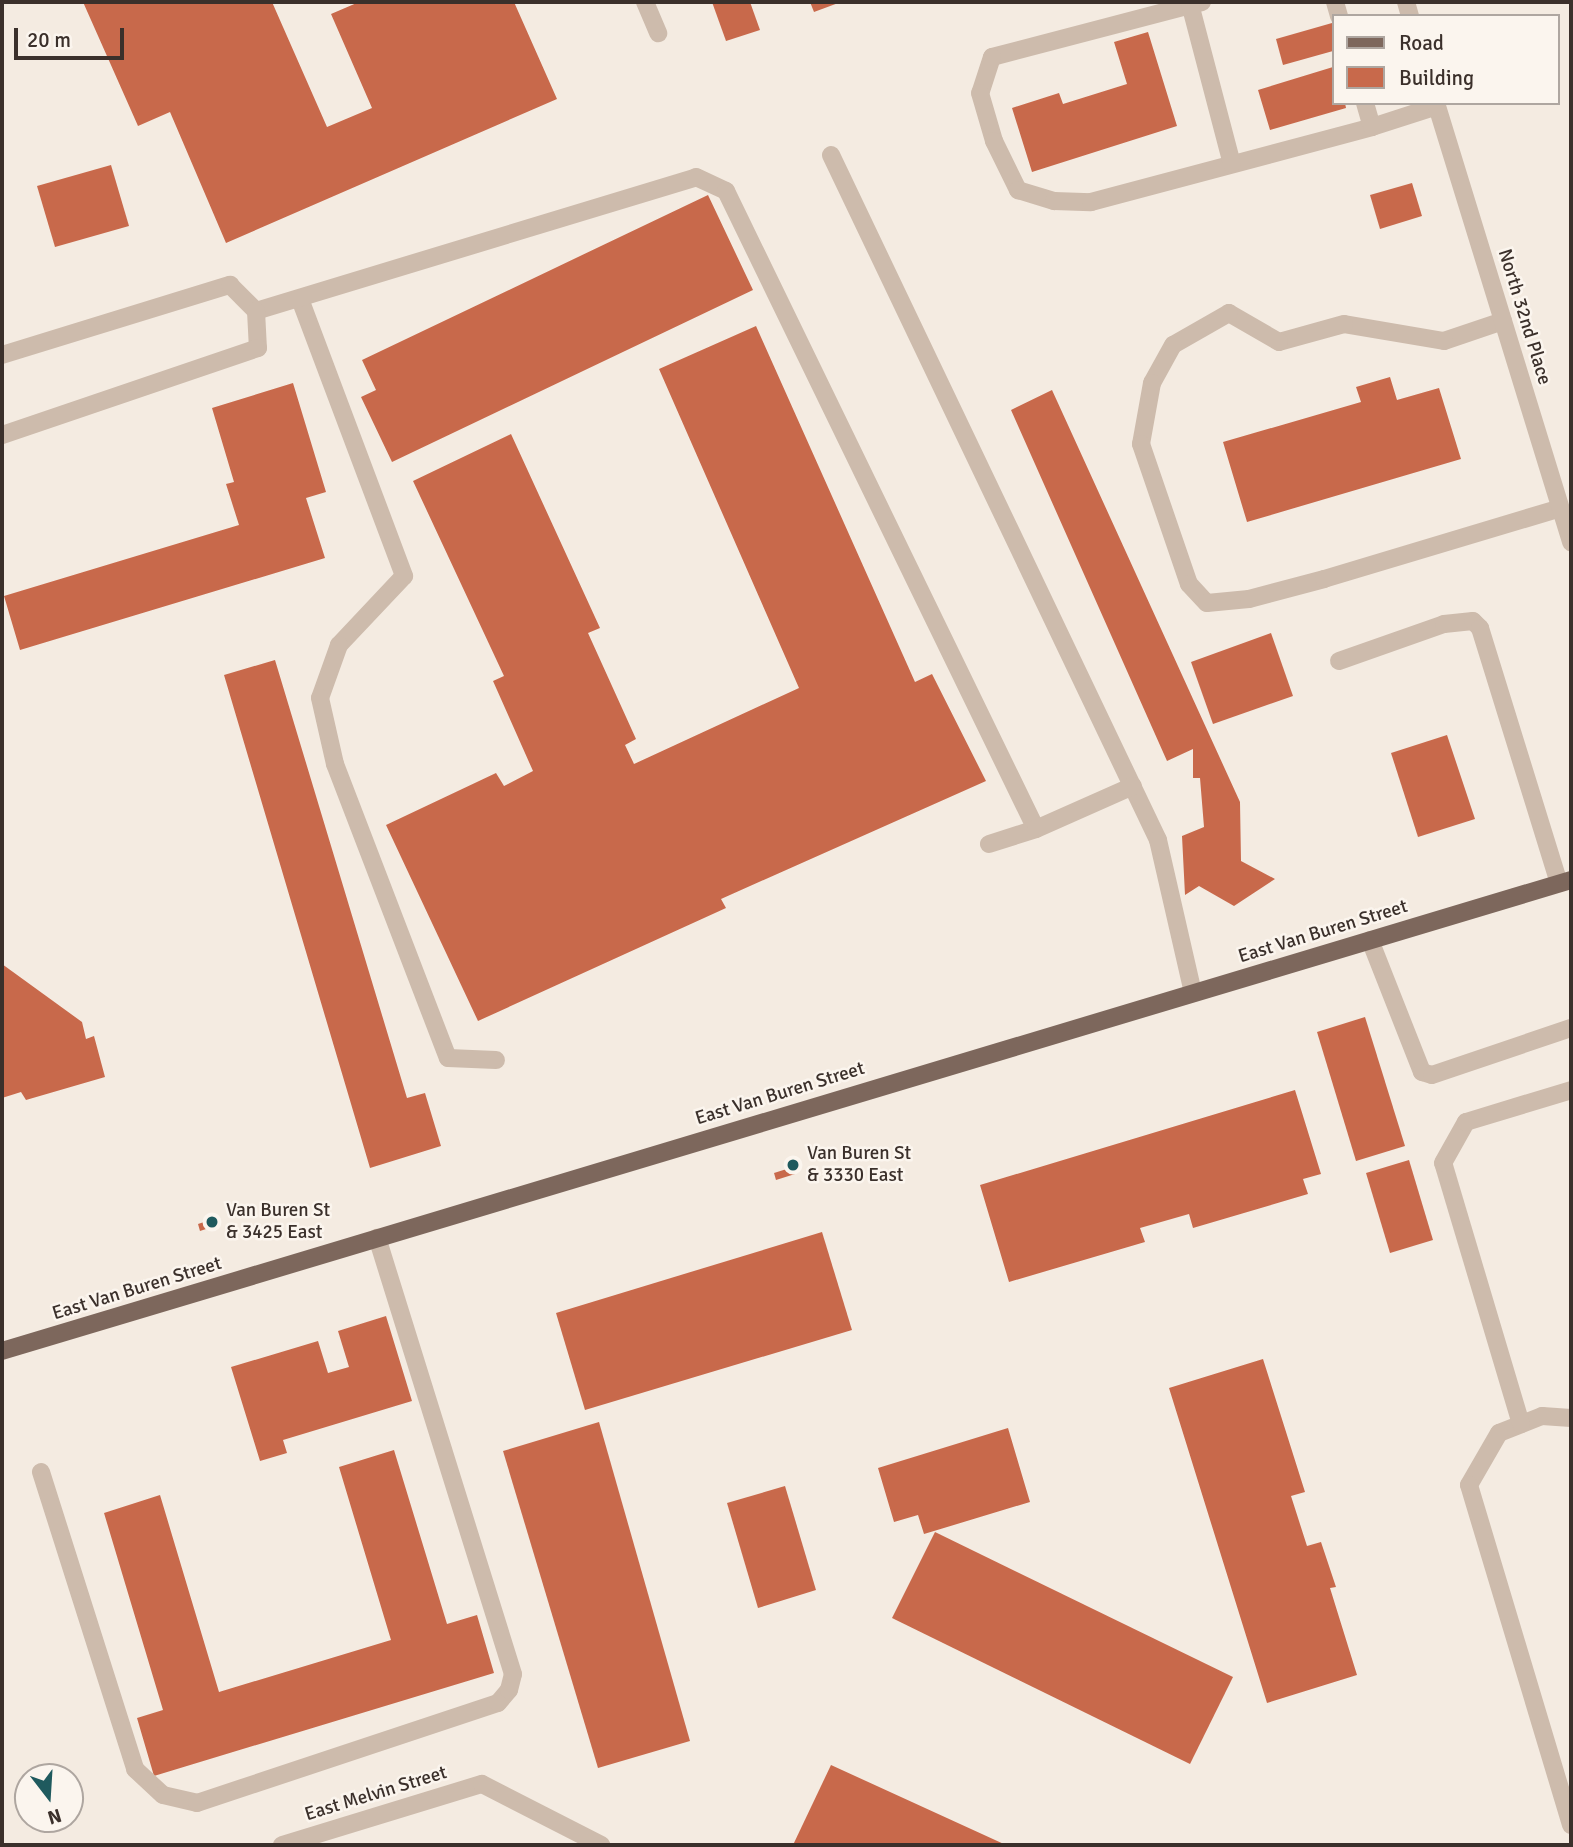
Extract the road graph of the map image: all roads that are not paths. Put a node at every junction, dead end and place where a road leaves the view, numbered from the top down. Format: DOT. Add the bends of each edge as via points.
graph roads {
  1 [pos="645,2"];
  2 [pos="1196,3"];
  3 [pos="658,33"];
  4 [pos="1366,105"];
  5 [pos="1437,105"];
  6 [pos="1372,127"];
  7 [pos="831,155"];
  8 [pos="1232,164"];
  9 [pos="300,299"];
  10 [pos="256,311"];
  11 [pos="1503,321"];
  12 [pos="2,355"];
  13 [pos="2,435"];
  14 [pos="1560,508"];
  15 [pos="1571,543"];
  16 [pos="1339,661"];
  17 [pos="1133,786"];
  18 [pos="1036,829"];
  19 [pos="989,844"];
  20 [pos="1565,882"];
  21 [pos="1370,940"];
  22 [pos="1193,993"];
  23 [pos="1571,1028"];
  24 [pos="496,1060"];
  25 [pos="1571,1090"];
  26 [pos="377,1238"];
  27 [pos="2,1351"];
  28 [pos="1571,1418"];
  29 [pos="1521,1424"];
  30 [pos="41,1472"];
  31 [pos="1571,1825"];
  32 [pos="582,1841"];
  33 [pos="282,1845"];
  34 [pos="601,1845"];
  1 -- 3 [label="street"];
  2 -- 8 [label="street"];
  2 -- 8 [label="street" via="992,57 980,93 994,141 1018,190 1054,201 1091,202"];
  4 -- 6 [label="street"];
  5 -- 6 [label="street"];
  5 -- 11 [label="street, North 32nd Place"];
  6 -- 8 [label="street"];
  7 -- 17 [label="street"];
  9 -- 10 [label="street"];
  9 -- 18 [label="street" via="696,177 726,191"];
  9 -- 24 [label="street" via="404,576 339,645 320,698 335,764 448,1058"];
  10 -- 12 [label="street" via="230,285"];
  10 -- 13 [label="street" via="258,348"];
  11 -- 14 [label="street, North 32nd Place"];
  11 -- 14 [label="street" via="1444,341 1344,324 1279,342 1229,313 1173,345 1152,383 1141,444 1189,584 1207,603 1249,599 1324,579"];
  14 -- 15 [label="street, North 32nd Place"];
  16 -- 20 [label="street" via="1444,624 1473,621 1480,628"];
  17 -- 18 [label="street"];
  17 -- 22 [label="street" via="1158,839"];
  18 -- 19 [label="street"];
  20 -- 21 [label="main road, East Van Buren Street"];
  21 -- 22 [label="main road, East Van Buren Street"];
  21 -- 23 [label="street" via="1422,1072 1432,1075"];
  22 -- 26 [label="main road, East Van Buren Street"];
  25 -- 29 [label="street" via="1466,1122 1443,1163"];
  26 -- 27 [label="main road, East Van Buren Street"];
  26 -- 30 [label="street" via="513,1674 509,1690 498,1703 481,1713 197,1803 163,1795 135,1769"];
  28 -- 29 [label="street" via="1542,1416"];
  29 -- 31 [label="street" via="1499,1433 1469,1485"];
  32 -- 33 [label="street, East Melvin Street" via="482,1784"];
  32 -- 34 [label="street"];
}
